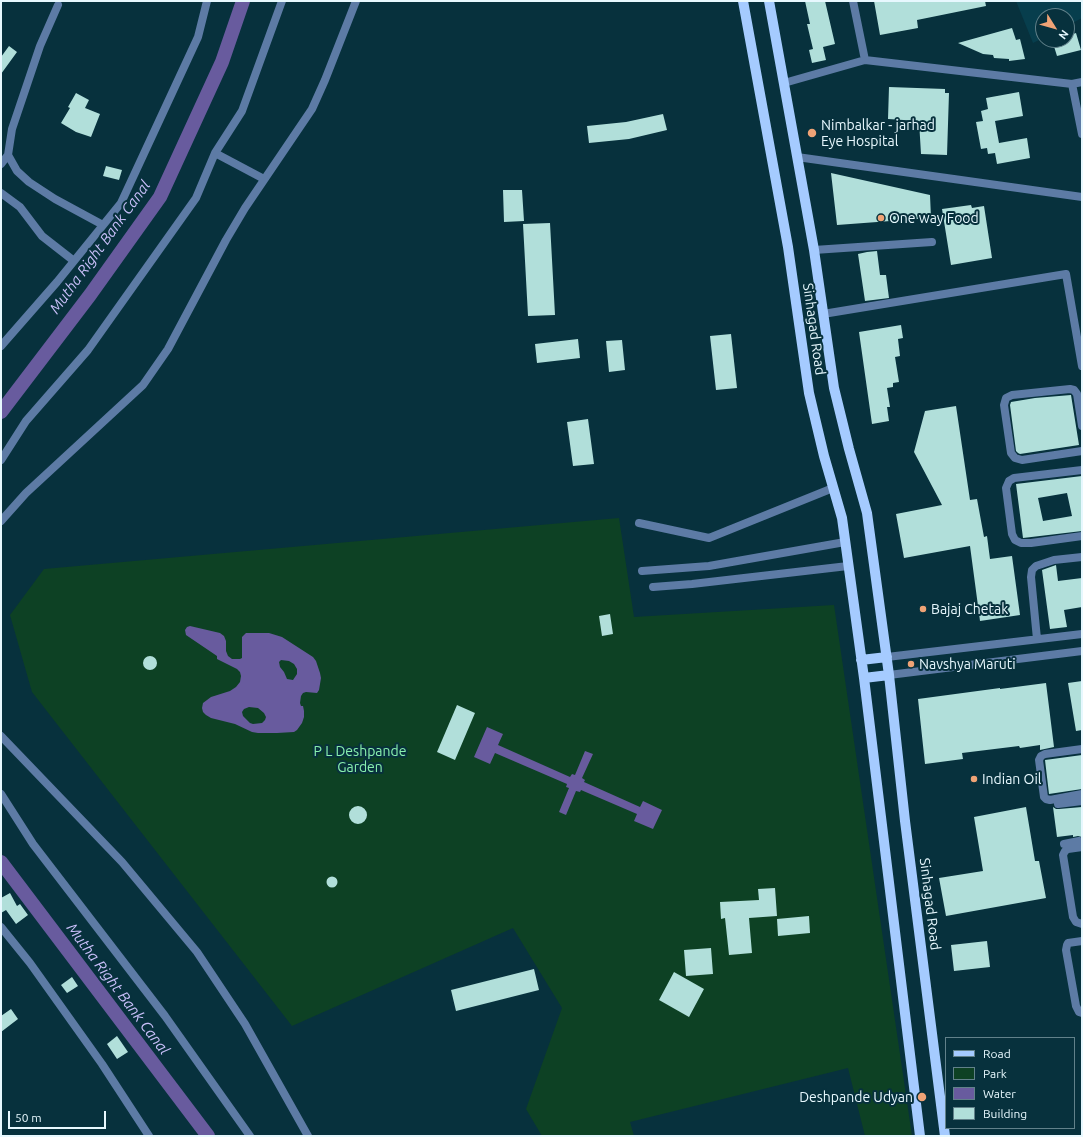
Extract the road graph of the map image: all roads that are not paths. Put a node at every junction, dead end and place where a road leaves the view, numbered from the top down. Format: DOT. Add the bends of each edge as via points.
graph roads {
  1 [pos="207,1"];
  2 [pos="282,1"];
  3 [pos="356,1"];
  4 [pos="743,1"];
  5 [pos="769,1"];
  6 [pos="853,1"];
  7 [pos="58,5"];
  8 [pos="865,60"];
  9 [pos="1082,82"];
  10 [pos="784,83"];
  11 [pos="1072,84"];
  12 [pos="1078,97"];
  13 [pos="1082,134"];
  14 [pos="215,154"];
  15 [pos="8,155"];
  16 [pos="797,157"];
  17 [pos="1,164"];
  18 [pos="264,179"];
  19 [pos="1,193"];
  20 [pos="1082,197"];
  21 [pos="103,225"];
  22 [pos="932,242"];
  23 [pos="814,250"];
  24 [pos="74,261"];
  25 [pos="823,314"];
  26 [pos="1,346"];
  27 [pos="1082,366"];
  28 [pos="1082,426"];
  29 [pos="1082,451"];
  30 [pos="1,460"];
  31 [pos="1082,470"];
  32 [pos="833,488"];
  33 [pos="1,520"];
  34 [pos="639,523"];
  35 [pos="1082,536"];
  36 [pos="845,542"];
  37 [pos="1082,557"];
  38 [pos="848,566"];
  39 [pos="642,571"];
  40 [pos="653,587"];
  41 [pos="1082,634"];
  42 [pos="1037,639"];
  43 [pos="1082,651"];
  44 [pos="887,657"];
  45 [pos="862,660"];
  46 [pos="889,675"];
  47 [pos="864,678"];
  48 [pos="1,736"];
  49 [pos="1082,749"];
  50 [pos="1,794"];
  51 [pos="1082,794"];
  52 [pos="1082,801"];
  53 [pos="1058,804"];
  54 [pos="1082,841"];
  55 [pos="1064,844"];
  56 [pos="1082,847"];
  57 [pos="1082,924"];
  58 [pos="1,928"];
  59 [pos="4,937"];
  60 [pos="1082,941"];
  61 [pos="1082,1013"];
  62 [pos="149,1136"];
  63 [pos="250,1136"];
  64 [pos="308,1136"];
  65 [pos="920,1136"];
  66 [pos="945,1136"];
  1 -- 21 [label="street" via="198,37 121,203"];
  2 -- 14 [label="street" via="242,111"];
  3 -- 18 [label="street" via="312,109"];
  4 -- 32 [label="main road, Sinhagad Road" via="788,247 809,393"];
  5 -- 10 [label="main road, Sinhagad Road"];
  6 -- 8 [label="street"];
  7 -- 15 [label="street" via="40,46 12,129"];
  8 -- 10 [label="street"];
  8 -- 11 [label="street"];
  9 -- 11 [label="street"];
  10 -- 16 [label="main road, Sinhagad Road"];
  11 -- 12 [label="street"];
  12 -- 13 [label="street"];
  14 -- 18 [label="street"];
  14 -- 30 [label="street" via="196,198 88,350 26,421"];
  15 -- 17 [label="street"];
  15 -- 21 [label="street" via="17,171 29,182"];
  16 -- 20 [label="street"];
  16 -- 23 [label="main road, Sinhagad Road"];
  18 -- 33 [label="street" via="226,240 168,349 143,385 26,493"];
  19 -- 24 [label="street" via="20,207 42,236"];
  21 -- 24 [label="street"];
  22 -- 23 [label="street"];
  23 -- 25 [label="main road, Sinhagad Road"];
  24 -- 26 [label="street"];
  25 -- 27 [label="street" via="1066,274"];
  25 -- 44 [label="main road, Sinhagad Road" via="834,388 866,513"];
  28 -- 29 [label="street" via="1077,394 1074,390 1012,395 1006,398 1004,405 1011,453 1015,458 1022,460"];
  31 -- 35 [label="street" via="1014,478 1006,488 1015,540 1031,543"];
  32 -- 34 [label="street" via="709,538"];
  32 -- 36 [label="main road, Sinhagad Road" via="842,518"];
  36 -- 38 [label="main road, Sinhagad Road"];
  36 -- 39 [label="street" via="709,566"];
  37 -- 42 [label="street" via="1054,560 1032,570"];
  38 -- 40 [label="street"];
  38 -- 45 [label="main road, Sinhagad Road"];
  41 -- 42 [label="street"];
  42 -- 44 [label="street"];
  43 -- 46 [label="street"];
  44 -- 45 [label="main road"];
  44 -- 46 [label="main road, Sinhagad Road"];
  45 -- 47 [label="main road, Sinhagad Road"];
  46 -- 47 [label="main road"];
  46 -- 66 [label="main road, Sinhagad Road"];
  47 -- 65 [label="main road, Sinhagad Road"];
  48 -- 64 [label="street" via="122,862 197,952 245,1024"];
  49 -- 51 [label="street" via="1045,754 1039,760 1046,799"];
  50 -- 63 [label="street" via="33,844 165,1016"];
  52 -- 53 [label="street"];
  54 -- 55 [label="street"];
  56 -- 57 [label="street" via="1068,849 1064,855 1072,917"];
  58 -- 59 [label="street"];
  59 -- 62 [label="street" via="30,963 102,1064"];
  60 -- 61 [label="street" via="1068,943 1066,950 1076,1006"];
}
